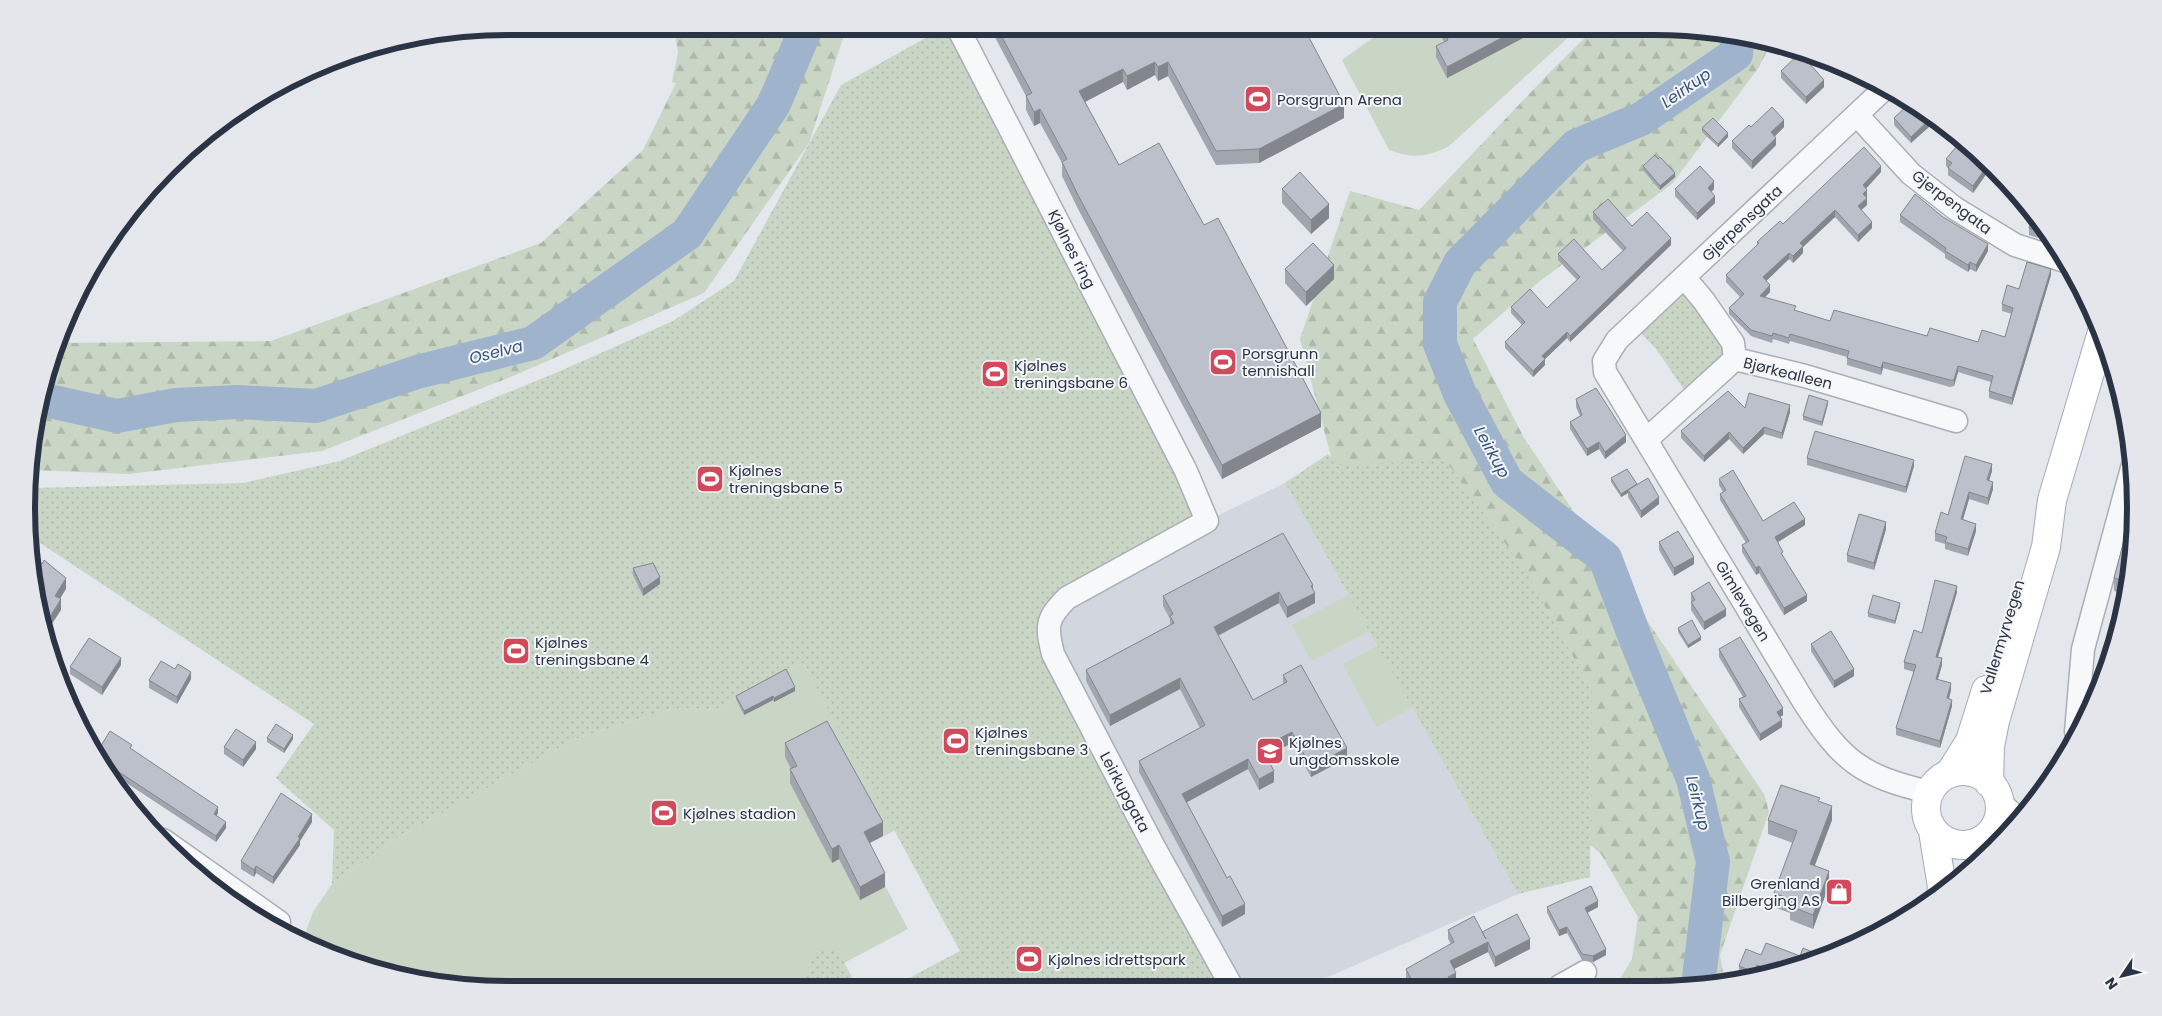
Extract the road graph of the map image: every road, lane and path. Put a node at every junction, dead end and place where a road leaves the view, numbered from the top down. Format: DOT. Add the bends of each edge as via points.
graph roads {
  1 [pos="962,35"];
  2 [pos="1880,93"];
  3 [pos="1857,115"];
  4 [pos="2054,257"];
  5 [pos="1684,277"];
  6 [pos="2098,345"];
  7 [pos="1735,359"];
  8 [pos="1604,361"];
  9 [pos="1956,421"];
  10 [pos="1646,440"];
  11 [pos="1186,472"];
  12 [pos="2126,488"];
  13 [pos="2052,500"];
  14 [pos="2077,719"];
  15 [pos="1950,773"];
  16 [pos="1929,792"];
  17 [pos="2002,801"];
  18 [pos="1934,831"];
  19 [pos="1984,842"];
  20 [pos="195,863"];
  21 [pos="1960,869"];
  22 [pos="1940,884"];
  23 [pos="279,922"];
  24 [pos="1585,972"];
  25 [pos="1229,981"];
  26 [pos="1569,981"];
  1 -- 11 [label="street, Kjølnes ring"];
  2 -- 3 [label="street, Gjerpensgata"];
  3 -- 4 [label="street, Gjerpengata" via="1911,174 1956,209 2015,245"];
  3 -- 5 [label="street, Gjerpensgata"];
  5 -- 7 [label="street" via="1733,343"];
  5 -- 8 [label="street, Gjerpensgata" via="1617,340"];
  6 -- 13 [label="main road, Vallermyrvegen"];
  7 -- 9 [label="street, Bjørkealleen" via="1805,376"];
  7 -- 10 [label="street, Bjørkealleen"];
  8 -- 10 [label="street, Gimlevegen" via="1605,372"];
  10 -- 16 [label="street, Gimlevegen" via="1832,743 1860,768 1902,786"];
  11 -- 25 [label="street, Leirkupgata" via="1207,521 1067,598 1051,614 1048,635 1053,654"];
  12 -- 14 [label="street" via="2082,649"];
  13 -- 15 [label="main road, Vallermyrvegen" via="2030,546 1970,741"];
  13 -- 17 [label="main road, Vallermyrvegen" via="2046,547 1990,746"];
  15 -- 16 [label="main road"];
  15 -- 17 [label="main road" via="1970,772"];
  16 -- 18 [label="main road" via="1926,812"];
  17 -- 19 [label="main road" via="1996,823"];
  18 -- 19 [label="main road" via="1950,844"];
  18 -- 22 [label="main road"];
  19 -- 21 [label="main road"];
  20 -- 23 [label="street"];
  24 -- 26 [label="street"];
}
